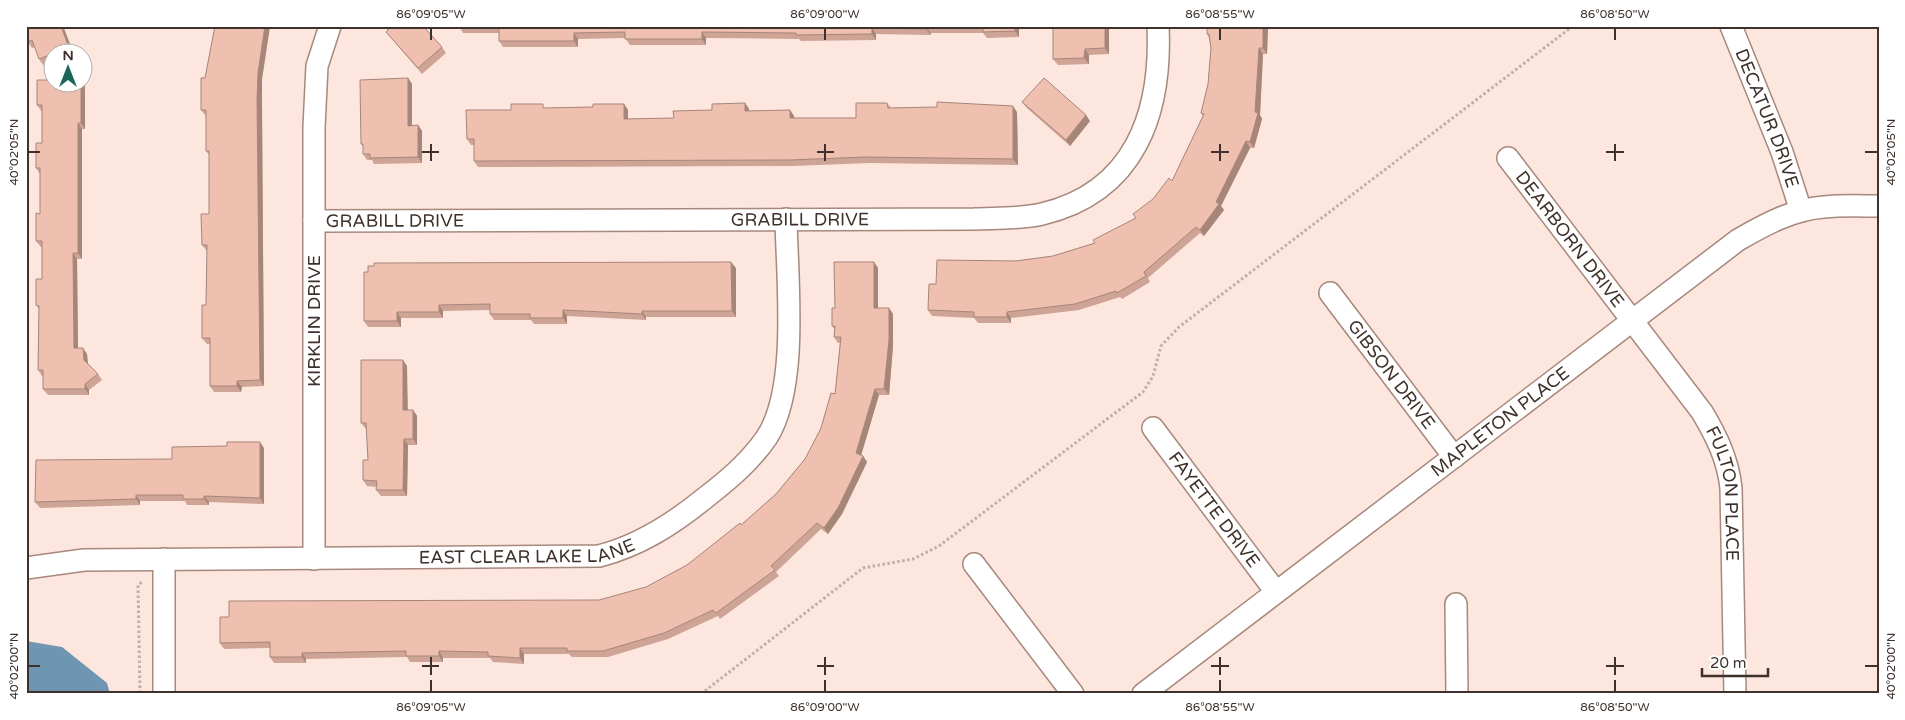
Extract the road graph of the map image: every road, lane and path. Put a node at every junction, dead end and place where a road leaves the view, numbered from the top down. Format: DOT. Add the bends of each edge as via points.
graph roads {
  1 [pos="330,26"];
  2 [pos="1158,26"];
  3 [pos="1573,26"];
  4 [pos="1731,26"];
  5 [pos="1508,158"];
  6 [pos="1879,206"];
  7 [pos="1800,211"];
  8 [pos="786,220"];
  9 [pos="314,221"];
  10 [pos="1330,293"];
  11 [pos="1633,321"];
  12 [pos="1152,428"];
  13 [pos="1454,457"];
  14 [pos="164,558"];
  15 [pos="314,558"];
  16 [pos="974,564"];
  17 [pos="26,568"];
  18 [pos="138,585"];
  19 [pos="1276,592"];
  20 [pos="1456,604"];
  21 [pos="140,694"];
  22 [pos="164,694"];
  23 [pos="701,694"];
  24 [pos="1073,694"];
  25 [pos="1143,694"];
  26 [pos="1457,694"];
  27 [pos="1735,694"];
  1 -- 9 [label="street, KIRKLIN DRIVE" via="317,66"];
  2 -- 8 [label="street, GRABILL DRIVE" via="1157,80 1140,137 1124,165 1100,190 1080,201 1029,217"];
  3 -- 23 [label="path" via="1179,327 1161,346 1144,392 939,546 913,558 863,568"];
  4 -- 7 [label="street, DECATUR DRIVE" via="1782,152"];
  5 -- 11 [label="street, DEARBORN DRIVE"];
  6 -- 7 [label="street, MAPLETON PLACE" via="1823,206"];
  7 -- 11 [label="street, MAPLETON PLACE" via="1769,222 1738,240"];
  8 -- 9 [label="street, GRABILL DRIVE"];
  8 -- 15 [label="street, EAST CLEAR LAKE LANE" via="788,346 780,407 768,435 750,459 698,504 643,541 599,556"];
  9 -- 15 [label="street, KIRKLIN DRIVE"];
  10 -- 13 [label="street, GIBSON DRIVE"];
  11 -- 13 [label="street, MAPLETON PLACE"];
  11 -- 27 [label="street, FULTON PLACE" via="1716,434 1729,473"];
  12 -- 19 [label="street, FAYETTE DRIVE"];
  13 -- 19 [label="street, MAPLETON PLACE"];
  14 -- 15 [label="street, EAST CLEAR LAKE LANE"];
  14 -- 17 [label="street, EAST CLEAR LAKE LANE" via="84,560"];
  14 -- 22 [label="street"];
  16 -- 24 [label="street"];
  18 -- 21 [label="path"];
  19 -- 25 [label="street, MAPLETON PLACE"];
  20 -- 26 [label="street"];
}
